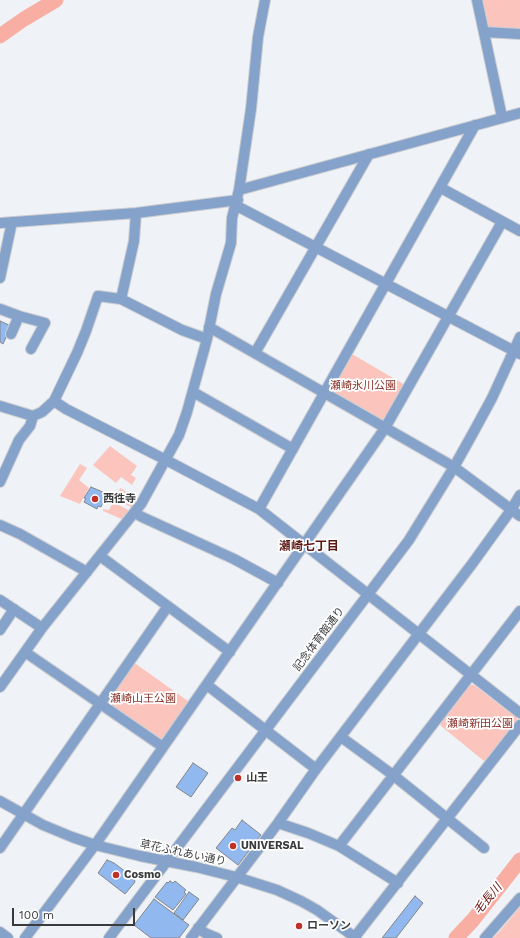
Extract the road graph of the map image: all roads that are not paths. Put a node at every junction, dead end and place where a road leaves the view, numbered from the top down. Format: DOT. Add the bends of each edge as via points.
graph roads {
  1 [pos="265,0"];
  2 [pos="477,0"];
  3 [pos="484,32"];
  4 [pos="520,34"];
  5 [pos="520,113"];
  6 [pos="502,117"];
  7 [pos="475,125"];
  8 [pos="368,154"];
  9 [pos="441,188"];
  10 [pos="237,199"];
  11 [pos="136,213"];
  12 [pos="12,222"];
  13 [pos="502,222"];
  14 [pos="0,223"];
  15 [pos="520,231"];
  16 [pos="315,247"];
  17 [pos="0,278"];
  18 [pos="386,284"];
  19 [pos="121,299"];
  20 [pos="0,309"];
  21 [pos="19,316"];
  22 [pos="449,316"];
  23 [pos="209,327"];
  24 [pos="11,334"];
  25 [pos="520,336"];
  26 [pos="207,339"];
  27 [pos="31,349"];
  28 [pos="517,352"];
  29 [pos="255,353"];
  30 [pos="193,392"];
  31 [pos="324,394"];
  32 [pos="54,401"];
  33 [pos="0,406"];
  34 [pos="33,416"];
  35 [pos="385,428"];
  36 [pos="293,448"];
  37 [pos="166,460"];
  38 [pos="454,468"];
  39 [pos="0,482"];
  40 [pos="520,495"];
  41 [pos="259,509"];
  42 [pos="511,510"];
  43 [pos="135,513"];
  44 [pos="520,516"];
  45 [pos="0,525"];
  46 [pos="305,544"];
  47 [pos="100,556"];
  48 [pos="87,572"];
  49 [pos="278,583"];
  50 [pos="368,594"];
  51 [pos="0,600"];
  52 [pos="168,606"];
  53 [pos="14,609"];
  54 [pos="520,611"];
  55 [pos="42,628"];
  56 [pos="0,630"];
  57 [pos="419,634"];
  58 [pos="25,652"];
  59 [pos="230,652"];
  60 [pos="471,675"];
  61 [pos="207,685"];
  62 [pos="0,687"];
  63 [pos="99,704"];
  64 [pos="520,713"];
  65 [pos="520,725"];
  66 [pos="266,730"];
  67 [pos="341,737"];
  68 [pos="163,748"];
  69 [pos="316,769"];
  70 [pos="393,775"];
  71 [pos="0,801"];
  72 [pos="24,814"];
  73 [pos="448,819"];
  74 [pos="278,823"];
  75 [pos="95,845"];
  76 [pos="339,846"];
  77 [pos="0,848"];
  78 [pos="484,848"];
  79 [pos="166,861"];
  80 [pos="236,877"];
  81 [pos="398,883"];
  82 [pos="520,898"];
  83 [pos="198,928"];
  84 [pos="0,932"];
  85 [pos="8,938"];
  86 [pos="25,938"];
  87 [pos="108,938"];
  88 [pos="191,938"];
  89 [pos="217,938"];
  90 [pos="355,938"];
  91 [pos="485,938"];
  1 -- 10 [label="street"];
  2 -- 3 [label="street"];
  3 -- 4 [label="street"];
  3 -- 6 [label="street"];
  5 -- 6 [label="street"];
  6 -- 7 [label="street"];
  7 -- 8 [label="street"];
  7 -- 9 [label="street"];
  8 -- 10 [label="street"];
  8 -- 16 [label="street"];
  9 -- 13 [label="street"];
  9 -- 18 [label="street"];
  10 -- 11 [label="street"];
  10 -- 16 [label="street"];
  10 -- 23 [label="street" via="232,218 231,243"];
  11 -- 12 [label="street"];
  11 -- 19 [label="street" via="134,241"];
  12 -- 14 [label="street"];
  12 -- 17 [label="street"];
  13 -- 15 [label="street"];
  13 -- 22 [label="street"];
  16 -- 18 [label="street"];
  16 -- 29 [label="street"];
  18 -- 22 [label="street"];
  18 -- 31 [label="street"];
  19 -- 26 [label="street" via="182,330"];
  19 -- 32 [label="street" via="98,296 86,331"];
  20 -- 21 [label="street"];
  21 -- 24 [label="street"];
  21 -- 27 [label="street" via="45,323"];
  22 -- 28 [label="street"];
  22 -- 35 [label="street"];
  23 -- 26 [label="street"];
  23 -- 29 [label="street"];
  25 -- 28 [label="street, 記念体育館通り"];
  26 -- 30 [label="street"];
  28 -- 38 [label="street, 記念体育館通り"];
  29 -- 31 [label="street"];
  30 -- 36 [label="street"];
  30 -- 37 [label="street" via="179,435"];
  31 -- 35 [label="street"];
  31 -- 36 [label="street"];
  32 -- 34 [label="street"];
  32 -- 37 [label="street" via="74,414"];
  33 -- 34 [label="street"];
  34 -- 39 [label="street"];
  35 -- 38 [label="street"];
  35 -- 46 [label="street"];
  36 -- 41 [label="street"];
  37 -- 41 [label="street"];
  37 -- 43 [label="street"];
  38 -- 42 [label="street"];
  38 -- 50 [label="street, 記念体育館通り" via="409,540"];
  40 -- 42 [label="street"];
  41 -- 46 [label="street"];
  42 -- 44 [label="street"];
  42 -- 57 [label="street"];
  43 -- 47 [label="street"];
  43 -- 49 [label="street" via="234,559"];
  45 -- 48 [label="street"];
  46 -- 49 [label="street"];
  46 -- 50 [label="street"];
  47 -- 48 [label="street"];
  47 -- 52 [label="street"];
  48 -- 55 [label="street"];
  49 -- 59 [label="street"];
  50 -- 57 [label="street"];
  50 -- 66 [label="street, 記念体育館通り"];
  51 -- 53 [label="street"];
  52 -- 59 [label="street"];
  52 -- 63 [label="street"];
  53 -- 55 [label="street"];
  53 -- 56 [label="street"];
  54 -- 60 [label="street"];
  55 -- 58 [label="street"];
  57 -- 60 [label="street"];
  57 -- 67 [label="street"];
  58 -- 62 [label="street"];
  58 -- 63 [label="street"];
  59 -- 61 [label="street"];
  60 -- 64 [label="street"];
  60 -- 70 [label="street"];
  61 -- 66 [label="street"];
  61 -- 68 [label="street"];
  63 -- 68 [label="street"];
  63 -- 72 [label="street"];
  65 -- 73 [label="street"];
  66 -- 69 [label="street"];
  66 -- 79 [label="street, 記念体育館通り"];
  67 -- 69 [label="street"];
  67 -- 70 [label="street"];
  68 -- 75 [label="street"];
  69 -- 74 [label="street"];
  70 -- 73 [label="street"];
  70 -- 76 [label="street"];
  71 -- 72 [label="street, 草花ふれあい通り"];
  72 -- 75 [label="street, 草花ふれあい通り" via="43,825"];
  72 -- 77 [label="street"];
  73 -- 78 [label="street"];
  73 -- 81 [label="street"];
  74 -- 76 [label="street"];
  74 -- 80 [label="street"];
  75 -- 79 [label="street, 草花ふれあい通り"];
  75 -- 86 [label="street"];
  76 -- 81 [label="street"];
  79 -- 80 [label="street, 草花ふれあい通り"];
  79 -- 87 [label="street, 記念体育館通り"];
  80 -- 83 [label="street"];
  80 -- 90 [label="street, 草花ふれあい通り" via="301,901"];
  81 -- 90 [label="street"];
  82 -- 91 [label="street"];
  83 -- 88 [label="street"];
  83 -- 89 [label="street"];
  84 -- 85 [label="street"];
}
